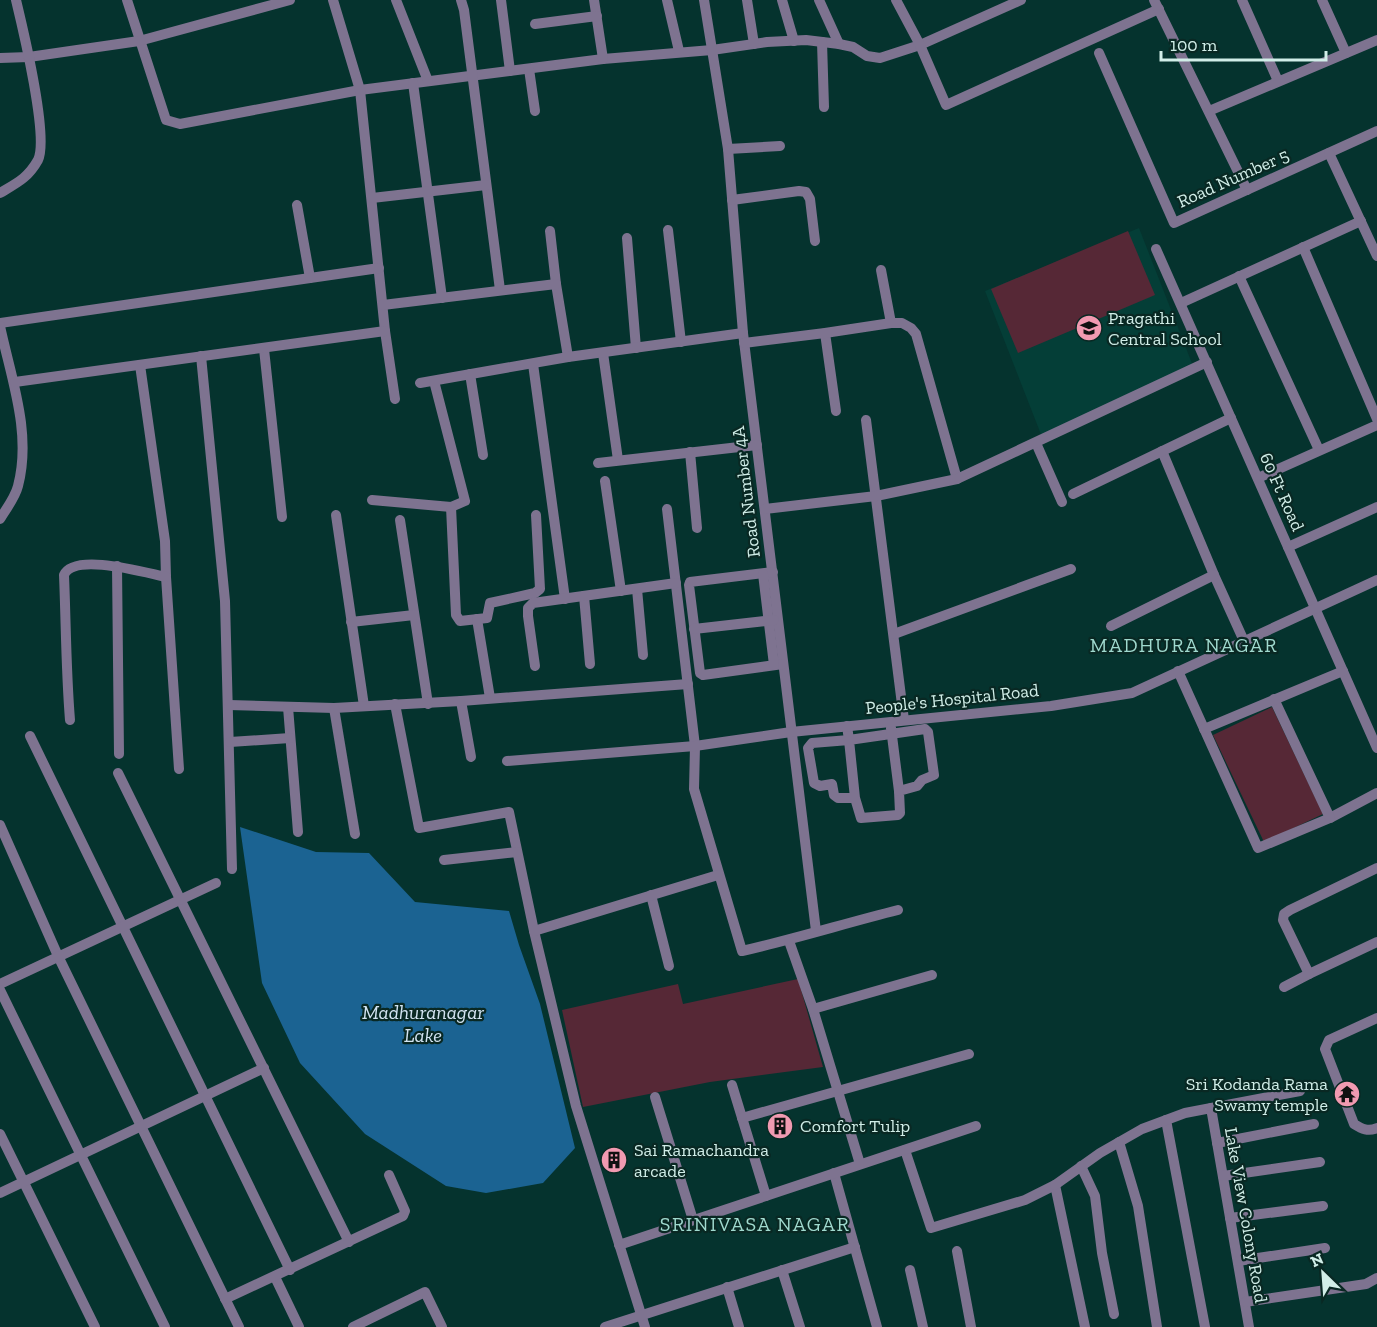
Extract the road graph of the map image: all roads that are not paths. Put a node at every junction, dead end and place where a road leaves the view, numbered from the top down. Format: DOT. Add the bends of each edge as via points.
graph roads {
  1 [pos="16,0"];
  2 [pos="127,0"];
  3 [pos="290,0"];
  4 [pos="333,0"];
  5 [pos="396,0"];
  6 [pos="461,0"];
  7 [pos="501,0"];
  8 [pos="594,0"];
  9 [pos="667,0"];
  10 [pos="704,0"];
  11 [pos="747,0"];
  12 [pos="782,0"];
  13 [pos="819,0"];
  14 [pos="896,0"];
  15 [pos="1021,0"];
  16 [pos="1242,0"];
  17 [pos="1322,0"];
  18 [pos="1156,4"];
  19 [pos="597,15"];
  20 [pos="535,24"];
  21 [pos="1377,40"];
  22 [pos="139,41"];
  23 [pos="794,41"];
  24 [pos="822,42"];
  25 [pos="754,44"];
  26 [pos="839,44"];
  27 [pos="921,45"];
  28 [pos="712,50"];
  29 [pos="679,51"];
  30 [pos="1099,53"];
  31 [pos="1346,53"];
  32 [pos="29,57"];
  33 [pos="0,58"];
  34 [pos="603,59"];
  35 [pos="529,69"];
  36 [pos="510,71"];
  37 [pos="472,75"];
  38 [pos="428,81"];
  39 [pos="1278,81"];
  40 [pos="413,83"];
  41 [pos="360,90"];
  42 [pos="824,107"];
  43 [pos="535,111"];
  44 [pos="1209,111"];
  45 [pos="1377,131"];
  46 [pos="780,146"];
  47 [pos="728,149"];
  48 [pos="1329,153"];
  49 [pos="486,185"];
  50 [pos="1247,190"];
  51 [pos="427,191"];
  52 [pos="0,193"];
  53 [pos="372,198"];
  54 [pos="732,200"];
  55 [pos="297,205"];
  56 [pos="1361,220"];
  57 [pos="668,230"];
  58 [pos="550,231"];
  59 [pos="627,238"];
  60 [pos="815,241"];
  61 [pos="1302,247"];
  62 [pos="1156,249"];
  63 [pos="1377,256"];
  64 [pos="379,268"];
  65 [pos="881,270"];
  66 [pos="1239,276"];
  67 [pos="310,278"];
  68 [pos="556,284"];
  69 [pos="500,290"];
  70 [pos="442,298"];
  71 [pos="1181,303"];
  72 [pos="383,306"];
  73 [pos="891,322"];
  74 [pos="0,325"];
  75 [pos="385,331"];
  76 [pos="825,333"];
  77 [pos="744,338"];
  78 [pos="681,342"];
  79 [pos="636,348"];
  80 [pos="264,349"];
  81 [pos="603,353"];
  82 [pos="201,356"];
  83 [pos="568,357"];
  84 [pos="1207,362"];
  85 [pos="533,364"];
  86 [pos="140,365"];
  87 [pos="470,374"];
  88 [pos="434,381"];
  89 [pos="15,382"];
  90 [pos="420,383"];
  91 [pos="395,399"];
  92 [pos="836,411"];
  93 [pos="1231,418"];
  94 [pos="1377,419"];
  95 [pos="866,420"];
  96 [pos="1377,425"];
  97 [pos="1036,444"];
  98 [pos="757,445"];
  99 [pos="1319,450"];
  100 [pos="1162,451"];
  101 [pos="690,452"];
  102 [pos="483,455"];
  103 [pos="618,460"];
  104 [pos="598,463"];
  105 [pos="1258,478"];
  106 [pos="957,479"];
  107 [pos="605,482"];
  108 [pos="1073,494"];
  109 [pos="876,496"];
  110 [pos="372,500"];
  111 [pos="1062,502"];
  112 [pos="451,507"];
  113 [pos="1377,507"];
  114 [pos="667,509"];
  115 [pos="765,509"];
  116 [pos="336,515"];
  117 [pos="536,515"];
  118 [pos="282,517"];
  119 [pos="0,519"];
  120 [pos="400,520"];
  121 [pos="697,528"];
  122 [pos="1288,547"];
  123 [pos="117,566"];
  124 [pos="1071,569"];
  125 [pos="768,573"];
  126 [pos="1214,575"];
  127 [pos="166,577"];
  128 [pos="1377,580"];
  129 [pos="676,583"];
  130 [pos="637,589"];
  131 [pos="621,591"];
  132 [pos="584,596"];
  133 [pos="565,599"];
  134 [pos="1315,608"];
  135 [pos="414,615"];
  136 [pos="477,619"];
  137 [pos="773,620"];
  138 [pos="351,622"];
  139 [pos="1111,626"];
  140 [pos="694,629"];
  141 [pos="894,634"];
  142 [pos="1244,641"];
  143 [pos="643,655"];
  144 [pos="590,664"];
  145 [pos="779,665"];
  146 [pos="536,666"];
  147 [pos="1179,671"];
  148 [pos="1343,671"];
  149 [pos="688,684"];
  150 [pos="490,698"];
  151 [pos="1274,699"];
  152 [pos="461,701"];
  153 [pos="395,704"];
  154 [pos="428,704"];
  155 [pos="229,705"];
  156 [pos="364,706"];
  157 [pos="288,707"];
  158 [pos="334,708"];
  159 [pos="70,720"];
  160 [pos="904,720"];
  161 [pos="890,722"];
  162 [pos="847,726"];
  163 [pos="1204,729"];
  164 [pos="791,732"];
  165 [pos="892,734"];
  166 [pos="30,736"];
  167 [pos="290,738"];
  168 [pos="849,740"];
  169 [pos="230,742"];
  170 [pos="695,746"];
  171 [pos="1377,748"];
  172 [pos="119,754"];
  173 [pos="471,757"];
  174 [pos="507,761"];
  175 [pos="179,769"];
  176 [pos="118,773"];
  177 [pos="899,791"];
  178 [pos="1377,794"];
  179 [pos="855,798"];
  180 [pos="1330,818"];
  181 [pos="0,825"];
  182 [pos="298,832"];
  183 [pos="355,834"];
  184 [pos="517,852"];
  185 [pos="444,860"];
  186 [pos="1377,868"];
  187 [pos="232,869"];
  188 [pos="718,875"];
  189 [pos="216,883"];
  190 [pos="651,895"];
  191 [pos="180,898"];
  192 [pos="898,910"];
  193 [pos="122,926"];
  194 [pos="534,931"];
  195 [pos="816,931"];
  196 [pos="789,941"];
  197 [pos="1377,942"];
  198 [pos="58,957"];
  199 [pos="669,966"];
  200 [pos="1309,974"];
  201 [pos="932,975"];
  202 [pos="0,984"];
  203 [pos="1284,987"];
  204 [pos="0,990"];
  205 [pos="813,1009"];
  206 [pos="1377,1018"];
  207 [pos="969,1054"];
  208 [pos="264,1068"];
  209 [pos="732,1085"];
  210 [pos="837,1090"];
  211 [pos="1300,1091"];
  212 [pos="205,1095"];
  213 [pos="655,1097"];
  214 [pos="1211,1108"];
  215 [pos="742,1118"];
  216 [pos="1166,1120"];
  217 [pos="1314,1124"];
  218 [pos="142,1126"];
  219 [pos="976,1126"];
  220 [pos="1377,1128"];
  221 [pos="0,1134"];
  222 [pos="1119,1142"];
  223 [pos="1217,1143"];
  224 [pos="905,1150"];
  225 [pos="81,1156"];
  226 [pos="1320,1162"];
  227 [pos="860,1164"];
  228 [pos="1081,1166"];
  229 [pos="834,1173"];
  230 [pos="388,1175"];
  231 [pos="1223,1176"];
  232 [pos="23,1182"];
  233 [pos="1055,1185"];
  234 [pos="0,1193"];
  235 [pos="766,1196"];
  236 [pos="1323,1206"];
  237 [pos="1230,1218"];
  238 [pos="693,1220"];
  239 [pos="350,1242"];
  240 [pos="619,1245"];
  241 [pos="855,1246"];
  242 [pos="1325,1248"];
  243 [pos="957,1251"];
  244 [pos="1238,1261"];
  245 [pos="290,1270"];
  246 [pos="782,1270"];
  247 [pos="910,1270"];
  248 [pos="275,1277"];
  249 [pos="1377,1278"];
  250 [pos="727,1287"];
  251 [pos="225,1299"];
  252 [pos="1245,1302"];
  253 [pos="1114,1314"];
  254 [pos="643,1322"];
  255 [pos="95,1327"];
  256 [pos="165,1327"];
  257 [pos="239,1327"];
  258 [pos="299,1327"];
  259 [pos="353,1327"];
  260 [pos="442,1327"];
  261 [pos="605,1327"];
  262 [pos="739,1327"];
  263 [pos="800,1327"];
  264 [pos="877,1327"];
  265 [pos="923,1327"];
  266 [pos="971,1327"];
  267 [pos="1085,1327"];
  268 [pos="1157,1327"];
  269 [pos="1204,1327"];
  270 [pos="1249,1327"];
  1 -- 32 [label="street"];
  2 -- 22 [label="street"];
  3 -- 22 [label="street"];
  4 -- 41 [label="street"];
  5 -- 38 [label="street"];
  6 -- 37 [label="street"];
  7 -- 36 [label="street"];
  8 -- 19 [label="street"];
  9 -- 29 [label="street"];
  10 -- 28 [label="street, Road Number 4A"];
  11 -- 25 [label="street"];
  12 -- 23 [label="street"];
  13 -- 26 [label="street"];
  14 -- 27 [label="street"];
  15 -- 27 [label="street"];
  16 -- 39 [label="street"];
  17 -- 31 [label="street"];
  18 -- 27 [label="street" via="946,105"];
  18 -- 44 [label="street"];
  19 -- 20 [label="street"];
  19 -- 34 [label="street"];
  21 -- 31 [label="street"];
  22 -- 32 [label="street"];
  22 -- 41 [label="street" via="166,120 172,123"];
  23 -- 24 [label="street"];
  23 -- 25 [label="street"];
  24 -- 26 [label="street"];
  24 -- 42 [label="street"];
  25 -- 28 [label="street"];
  26 -- 27 [label="street" via="880,58"];
  28 -- 29 [label="street"];
  28 -- 47 [label="street, Road Number 4A"];
  29 -- 34 [label="street"];
  30 -- 50 [label="street, Road Number 5" via="1174,223"];
  31 -- 39 [label="street"];
  32 -- 33 [label="street"];
  32 -- 52 [label="street" via="42,141 39,159 24,179"];
  34 -- 35 [label="street"];
  35 -- 36 [label="street"];
  35 -- 43 [label="street"];
  36 -- 37 [label="street"];
  37 -- 38 [label="street"];
  37 -- 49 [label="street"];
  38 -- 40 [label="street"];
  39 -- 44 [label="street"];
  40 -- 41 [label="street"];
  40 -- 51 [label="street"];
  41 -- 53 [label="street"];
  44 -- 50 [label="street"];
  45 -- 48 [label="street, Road Number 5"];
  46 -- 47 [label="street"];
  47 -- 54 [label="street, Road Number 4A"];
  48 -- 50 [label="street, Road Number 5"];
  48 -- 56 [label="street"];
  49 -- 51 [label="street"];
  49 -- 69 [label="street"];
  51 -- 53 [label="street"];
  51 -- 70 [label="street"];
  53 -- 64 [label="street"];
  54 -- 60 [label="street" via="806,192"];
  54 -- 77 [label="street, Road Number 4A"];
  55 -- 67 [label="street"];
  56 -- 61 [label="street"];
  56 -- 63 [label="street"];
  57 -- 78 [label="street"];
  58 -- 68 [label="street"];
  59 -- 79 [label="street"];
  61 -- 66 [label="street"];
  61 -- 94 [label="street"];
  62 -- 71 [label="street, 60 Ft Road"];
  64 -- 67 [label="street"];
  64 -- 72 [label="street"];
  65 -- 73 [label="street"];
  66 -- 71 [label="street"];
  66 -- 99 [label="street"];
  67 -- 74 [label="street"];
  68 -- 69 [label="street"];
  68 -- 83 [label="street"];
  69 -- 70 [label="street"];
  70 -- 72 [label="street"];
  71 -- 84 [label="street, 60 Ft Road"];
  72 -- 75 [label="street"];
  73 -- 76 [label="street"];
  73 -- 106 [label="street" via="902,323 916,334"];
  74 -- 89 [label="street"];
  75 -- 80 [label="street"];
  75 -- 91 [label="street"];
  76 -- 77 [label="street"];
  76 -- 92 [label="street"];
  77 -- 78 [label="street"];
  77 -- 98 [label="street, Road Number 4A"];
  78 -- 79 [label="street"];
  79 -- 81 [label="street"];
  80 -- 82 [label="street"];
  80 -- 118 [label="street"];
  81 -- 83 [label="street"];
  81 -- 103 [label="street"];
  82 -- 86 [label="street"];
  82 -- 155 [label="street" via="225,601"];
  83 -- 85 [label="street"];
  84 -- 93 [label="street, 60 Ft Road"];
  84 -- 97 [label="street"];
  85 -- 87 [label="street"];
  85 -- 133 [label="street"];
  86 -- 89 [label="street"];
  86 -- 127 [label="street" via="165,541"];
  87 -- 88 [label="street"];
  87 -- 102 [label="street"];
  88 -- 90 [label="street"];
  88 -- 112 [label="street" via="465,501"];
  89 -- 119 [label="street" via="23,456 18,489"];
  93 -- 100 [label="street"];
  93 -- 105 [label="street, 60 Ft Road"];
  95 -- 109 [label="street"];
  96 -- 99 [label="street"];
  97 -- 106 [label="street"];
  97 -- 111 [label="street"];
  98 -- 101 [label="street"];
  98 -- 115 [label="street, Road Number 4A"];
  99 -- 105 [label="street"];
  100 -- 108 [label="street"];
  100 -- 126 [label="street"];
  101 -- 103 [label="street"];
  101 -- 121 [label="street"];
  103 -- 104 [label="street"];
  105 -- 122 [label="street, 60 Ft Road"];
  106 -- 109 [label="street"];
  107 -- 131 [label="street"];
  109 -- 115 [label="street"];
  109 -- 141 [label="street"];
  110 -- 112 [label="street"];
  112 -- 136 [label="street" via="456,615 460,621"];
  113 -- 122 [label="street"];
  114 -- 129 [label="street"];
  115 -- 125 [label="street, Road Number 4A"];
  116 -- 138 [label="street"];
  117 -- 136 [label="street" via="540,590 493,601 487,618"];
  120 -- 135 [label="street"];
  122 -- 134 [label="street, 60 Ft Road"];
  123 -- 127 [label="street"];
  123 -- 159 [label="street" via="72,566 64,575"];
  123 -- 172 [label="street"];
  124 -- 141 [label="street"];
  125 -- 137 [label="street, Road Number 4A"];
  125 -- 140 [label="street" via="690,582"];
  126 -- 139 [label="street"];
  126 -- 142 [label="street"];
  127 -- 175 [label="street"];
  128 -- 134 [label="street, People's Hospital Road"];
  129 -- 130 [label="street"];
  129 -- 149 [label="street"];
  130 -- 131 [label="street"];
  130 -- 143 [label="street"];
  131 -- 132 [label="street"];
  132 -- 133 [label="street"];
  132 -- 144 [label="street"];
  133 -- 146 [label="street" via="533,603 528,608"];
  134 -- 142 [label="street, People's Hospital Road"];
  134 -- 148 [label="street, 60 Ft Road"];
  135 -- 138 [label="street"];
  135 -- 154 [label="street"];
  136 -- 150 [label="street"];
  137 -- 140 [label="street"];
  137 -- 145 [label="street, Road Number 4A"];
  138 -- 156 [label="street"];
  140 -- 145 [label="street" via="703,675"];
  141 -- 160 [label="street"];
  142 -- 147 [label="street, People's Hospital Road"];
  145 -- 164 [label="street, Road Number 4A"];
  147 -- 160 [label="street, People's Hospital Road" via="1132,693 1051,706"];
  147 -- 163 [label="street"];
  148 -- 151 [label="street"];
  148 -- 171 [label="street, 60 Ft Road"];
  149 -- 150 [label="street"];
  149 -- 170 [label="street"];
  150 -- 152 [label="street"];
  151 -- 163 [label="street"];
  151 -- 180 [label="street"];
  152 -- 154 [label="street"];
  152 -- 173 [label="street"];
  153 -- 154 [label="street"];
  153 -- 156 [label="street"];
  153 -- 184 [label="street" via="419,828 509,812"];
  155 -- 157 [label="street"];
  155 -- 169 [label="street"];
  156 -- 158 [label="street"];
  157 -- 158 [label="street"];
  157 -- 167 [label="street"];
  158 -- 183 [label="street"];
  160 -- 161 [label="street, People's Hospital Road"];
  161 -- 162 [label="street, People's Hospital Road"];
  161 -- 165 [label="street"];
  162 -- 164 [label="street, People's Hospital Road"];
  162 -- 168 [label="street"];
  163 -- 180 [label="street" via="1258,848"];
  164 -- 170 [label="street, People's Hospital Road"];
  164 -- 195 [label="street, Road Number 4A"];
  165 -- 168 [label="street"];
  165 -- 177 [label="street"];
  165 -- 177 [label="street" via="925,729 931,755 933,777"];
  166 -- 193 [label="street"];
  167 -- 169 [label="street"];
  167 -- 182 [label="street"];
  168 -- 179 [label="street"];
  168 -- 179 [label="street" via="812,743 808,748 814,783 832,784 838,798"];
  169 -- 187 [label="street"];
  170 -- 174 [label="street, People's Hospital Road"];
  170 -- 188 [label="street" via="694,789"];
  176 -- 191 [label="street"];
  177 -- 179 [label="street" via="898,815 861,818"];
  178 -- 180 [label="street"];
  181 -- 198 [label="street"];
  184 -- 185 [label="street"];
  184 -- 194 [label="street"];
  186 -- 200 [label="street" via="1284,914 1283,920"];
  188 -- 190 [label="street"];
  188 -- 196 [label="street" via="742,951"];
  189 -- 191 [label="street"];
  190 -- 194 [label="street"];
  190 -- 199 [label="street"];
  191 -- 193 [label="street"];
  191 -- 208 [label="street"];
  192 -- 195 [label="street"];
  193 -- 198 [label="street"];
  193 -- 212 [label="street"];
  194 -- 240 [label="street" via="576,1106"];
  195 -- 196 [label="street"];
  196 -- 205 [label="street"];
  197 -- 200 [label="street"];
  198 -- 202 [label="street"];
  198 -- 218 [label="street"];
  200 -- 203 [label="street"];
  201 -- 205 [label="street"];
  204 -- 225 [label="street"];
  205 -- 210 [label="street"];
  206 -- 220 [label="street" via="1329,1040 1325,1049 1354,1124 1370,1131"];
  207 -- 210 [label="street"];
  208 -- 212 [label="street"];
  208 -- 239 [label="street"];
  209 -- 215 [label="street"];
  210 -- 215 [label="street"];
  210 -- 227 [label="street"];
  211 -- 214 [label="street"];
  212 -- 218 [label="street"];
  212 -- 245 [label="street"];
  213 -- 238 [label="street"];
  214 -- 216 [label="street"];
  214 -- 223 [label="street, Lake View Colony Road"];
  215 -- 235 [label="street"];
  216 -- 222 [label="street"];
  216 -- 269 [label="street"];
  217 -- 223 [label="street"];
  218 -- 225 [label="street"];
  218 -- 251 [label="street"];
  219 -- 224 [label="street"];
  221 -- 232 [label="street"];
  222 -- 228 [label="street"];
  222 -- 268 [label="street" via="1138,1206"];
  223 -- 231 [label="street, Lake View Colony Road"];
  224 -- 227 [label="street"];
  224 -- 233 [label="street" via="932,1228 1025,1200"];
  225 -- 232 [label="street"];
  225 -- 256 [label="street"];
  226 -- 231 [label="street"];
  227 -- 229 [label="street"];
  228 -- 233 [label="street"];
  228 -- 253 [label="street" via="1095,1196"];
  229 -- 235 [label="street"];
  229 -- 241 [label="street"];
  230 -- 239 [label="street" via="404,1216"];
  231 -- 237 [label="street, Lake View Colony Road"];
  232 -- 234 [label="street"];
  232 -- 255 [label="street"];
  233 -- 267 [label="street"];
  235 -- 238 [label="street"];
  236 -- 237 [label="street"];
  237 -- 244 [label="street, Lake View Colony Road"];
  238 -- 240 [label="street"];
  239 -- 245 [label="street"];
  240 -- 254 [label="street"];
  241 -- 246 [label="street"];
  241 -- 264 [label="street"];
  242 -- 244 [label="street"];
  243 -- 266 [label="street"];
  244 -- 252 [label="street, Lake View Colony Road"];
  245 -- 248 [label="street"];
  246 -- 250 [label="street"];
  246 -- 263 [label="street"];
  247 -- 265 [label="street"];
  248 -- 251 [label="street"];
  248 -- 258 [label="street"];
  249 -- 252 [label="street" via="1365,1284"];
  250 -- 254 [label="street"];
  250 -- 262 [label="street"];
  251 -- 257 [label="street"];
  252 -- 270 [label="street, Lake View Colony Road"];
  254 -- 261 [label="street"];
  259 -- 260 [label="street" via="424,1292"];
}
